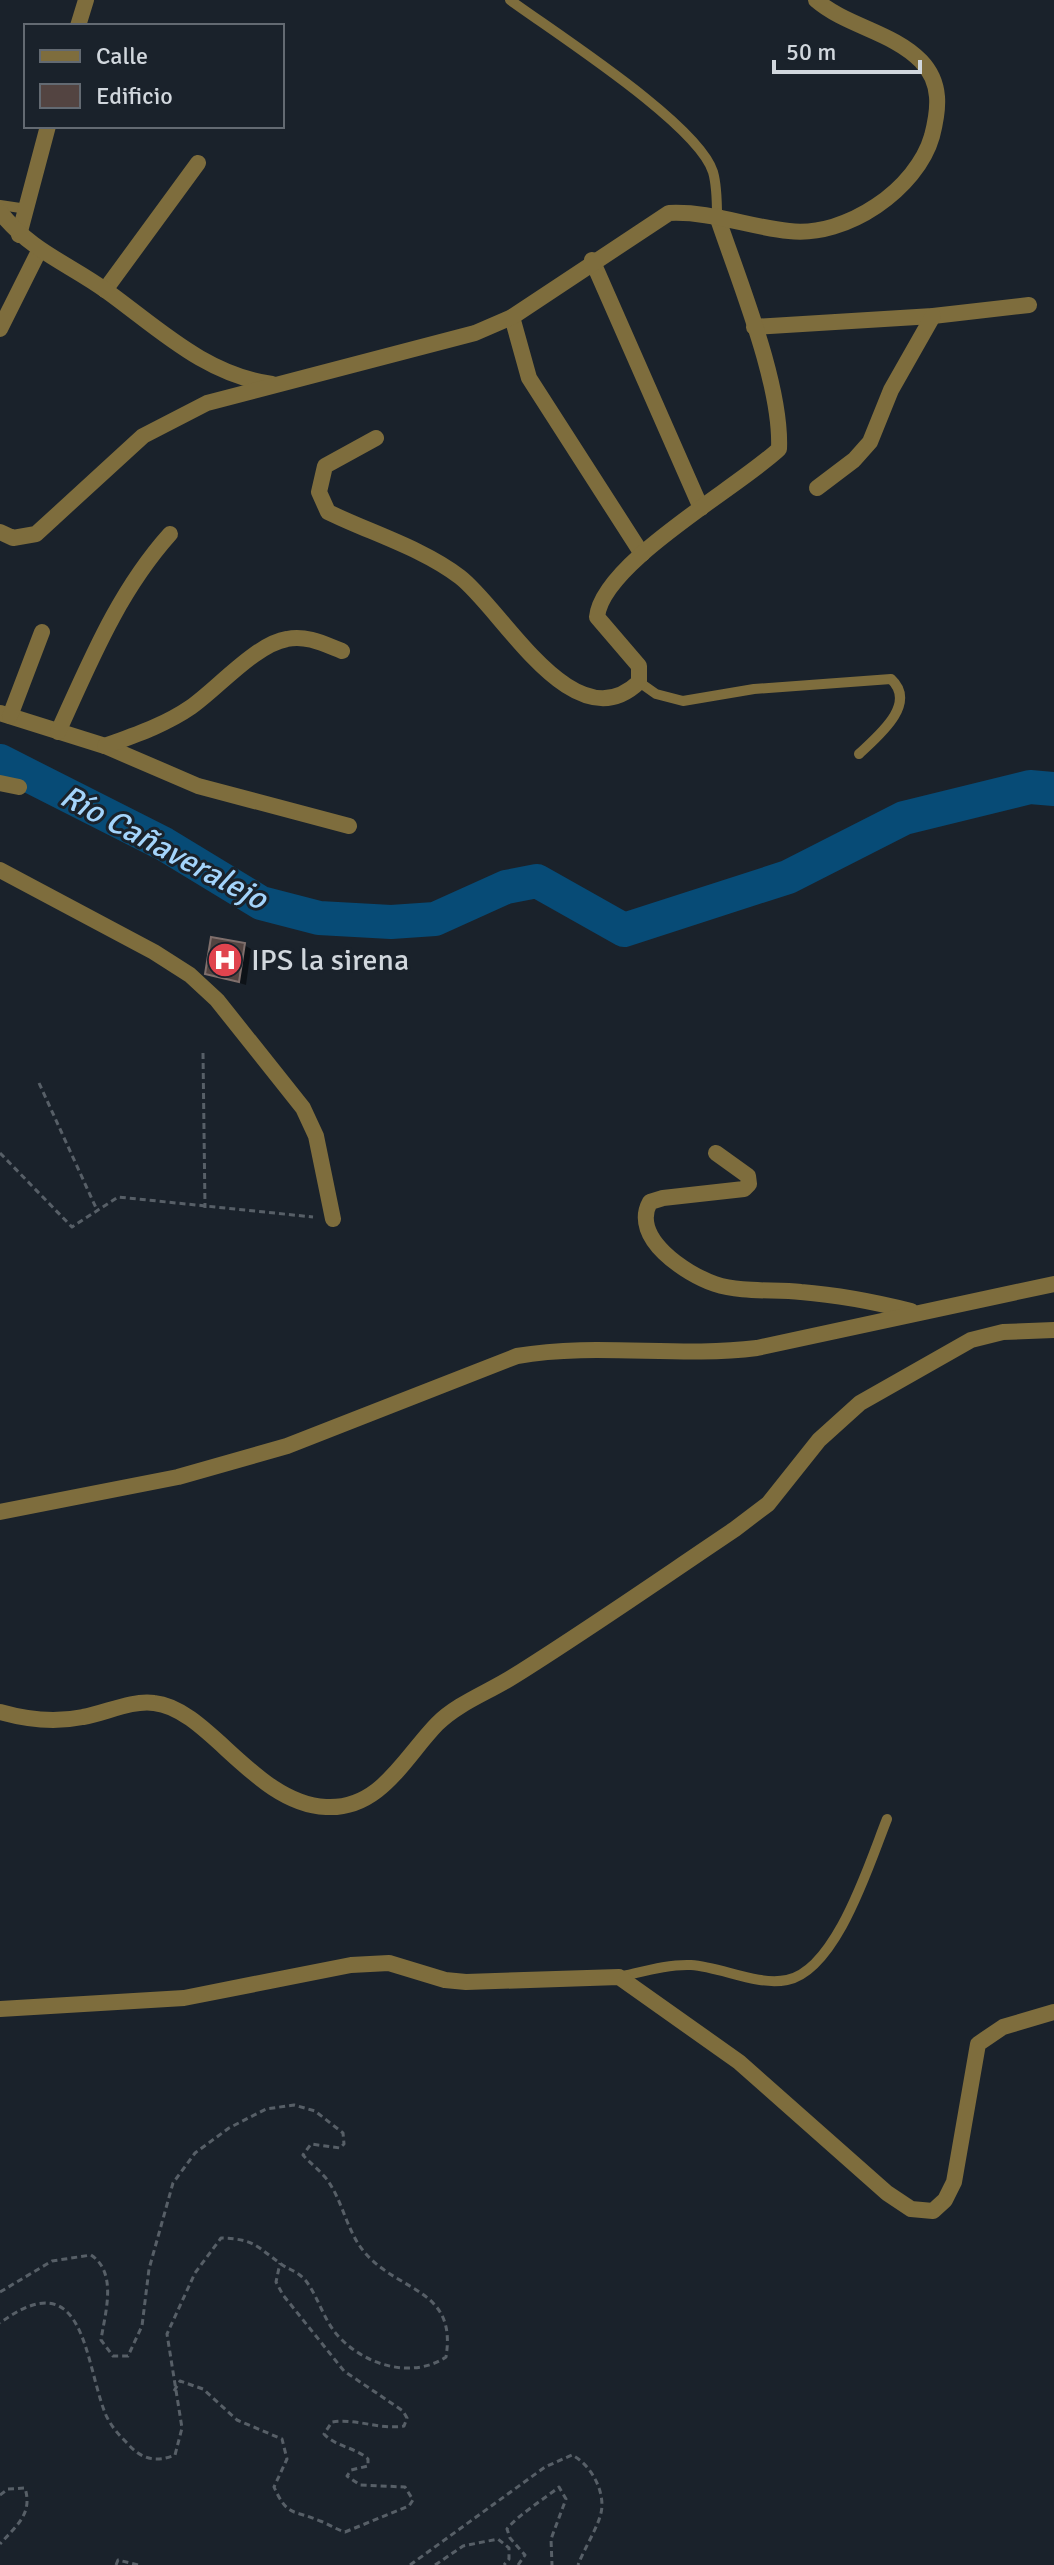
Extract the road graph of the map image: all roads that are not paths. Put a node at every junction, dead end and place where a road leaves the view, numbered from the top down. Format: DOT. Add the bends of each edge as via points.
graph roads {
  1 [pos="86,0"];
  2 [pos="510,0"];
  3 [pos="816,0"];
  4 [pos="79,24"];
  5 [pos="47,128"];
  6 [pos="198,163"];
  7 [pos="0,205"];
  8 [pos="27,209"];
  9 [pos="0,212"];
  10 [pos="717,216"];
  11 [pos="19,235"];
  12 [pos="39,251"];
  13 [pos="592,260"];
  14 [pos="105,290"];
  15 [pos="1029,305"];
  16 [pos="933,316"];
  17 [pos="512,317"];
  18 [pos="754,327"];
  19 [pos="0,329"];
  20 [pos="275,385"];
  21 [pos="376,438"];
  22 [pos="817,488"];
  23 [pos="701,508"];
  24 [pos="0,532"];
  25 [pos="170,534"];
  26 [pos="642,554"];
  27 [pos="42,632"];
  28 [pos="342,651"];
  29 [pos="639,682"];
  30 [pos="5,715"];
  31 [pos="58,732"];
  32 [pos="105,746"];
  33 [pos="859,754"];
  34 [pos="0,783"];
  35 [pos="19,787"];
  36 [pos="349,826"];
  37 [pos="0,870"];
  38 [pos="716,1153"];
  39 [pos="333,1219"];
  40 [pos="1054,1284"];
  41 [pos="916,1312"];
  42 [pos="1054,1330"];
  43 [pos="0,1512"];
  44 [pos="0,1712"];
  45 [pos="887,1819"];
  46 [pos="619,1977"];
  47 [pos="0,2009"];
  48 [pos="1054,2012"];
  1 -- 4 [label="street"];
  2 -- 10 [label="lane" via="689,137 712,170"];
  3 -- 10 [label="street" via="921,61 936,85 939,110 929,147 906,183 834,226 792,232"];
  5 -- 8 [label="street"];
  6 -- 14 [label="street"];
  7 -- 8 [label="lane"];
  8 -- 11 [label="street"];
  9 -- 11 [label="street"];
  10 -- 13 [label="street" via="669,213"];
  10 -- 18 [label="street"];
  11 -- 12 [label="street"];
  12 -- 14 [label="street"];
  12 -- 19 [label="street"];
  13 -- 17 [label="street"];
  13 -- 23 [label="street"];
  14 -- 20 [label="street" via="210,365"];
  15 -- 16 [label="street"];
  16 -- 18 [label="street"];
  16 -- 22 [label="street" via="891,390 870,442"];
  17 -- 20 [label="street" via="475,333"];
  17 -- 26 [label="street" via="529,378"];
  18 -- 23 [label="street" via="780,425 779,449"];
  20 -- 24 [label="street" via="207,403 143,436 36,534 13,538"];
  21 -- 29 [label="street" via="325,466 319,492 328,512 459,577 494,610 544,672 569,687 611,698 627,694"];
  23 -- 26 [label="street"];
  25 -- 31 [label="street" via="118,602"];
  26 -- 29 [label="street" via="599,600 597,617 639,666"];
  27 -- 30 [label="street"];
  28 -- 32 [label="street" via="306,638 285,639 264,649 190,708"];
  29 -- 33 [label="lane" via="656,694 683,701 754,689 891,679 902,696 898,710"];
  30 -- 31 [label="street"];
  31 -- 32 [label="street"];
  32 -- 36 [label="street" via="198,786"];
  34 -- 35 [label="street"];
  37 -- 39 [label="street" via="154,952 217,1000 303,1108 316,1136"];
  38 -- 41 [label="street" via="748,1176 744,1189 663,1198 650,1202 645,1211 647,1225 671,1260 716,1284 841,1296"];
  40 -- 41 [label="street"];
  41 -- 43 [label="street" via="712,1354 552,1349 517,1356 287,1446 178,1477"];
  42 -- 44 [label="street" via="1003,1332 971,1340 860,1403 819,1440 768,1504 440,1721 372,1796 349,1806 301,1803 266,1784 173,1708 153,1702 56,1721"];
  45 -- 46 [label="lane" via="843,1928 821,1958 789,1980 688,1965"];
  46 -- 47 [label="street" via="466,1982 376,1963 184,1998"];
  46 -- 48 [label="street" via="739,2062 887,2193 911,2209 933,2211 954,2182 978,2044 1003,2027"];
}
